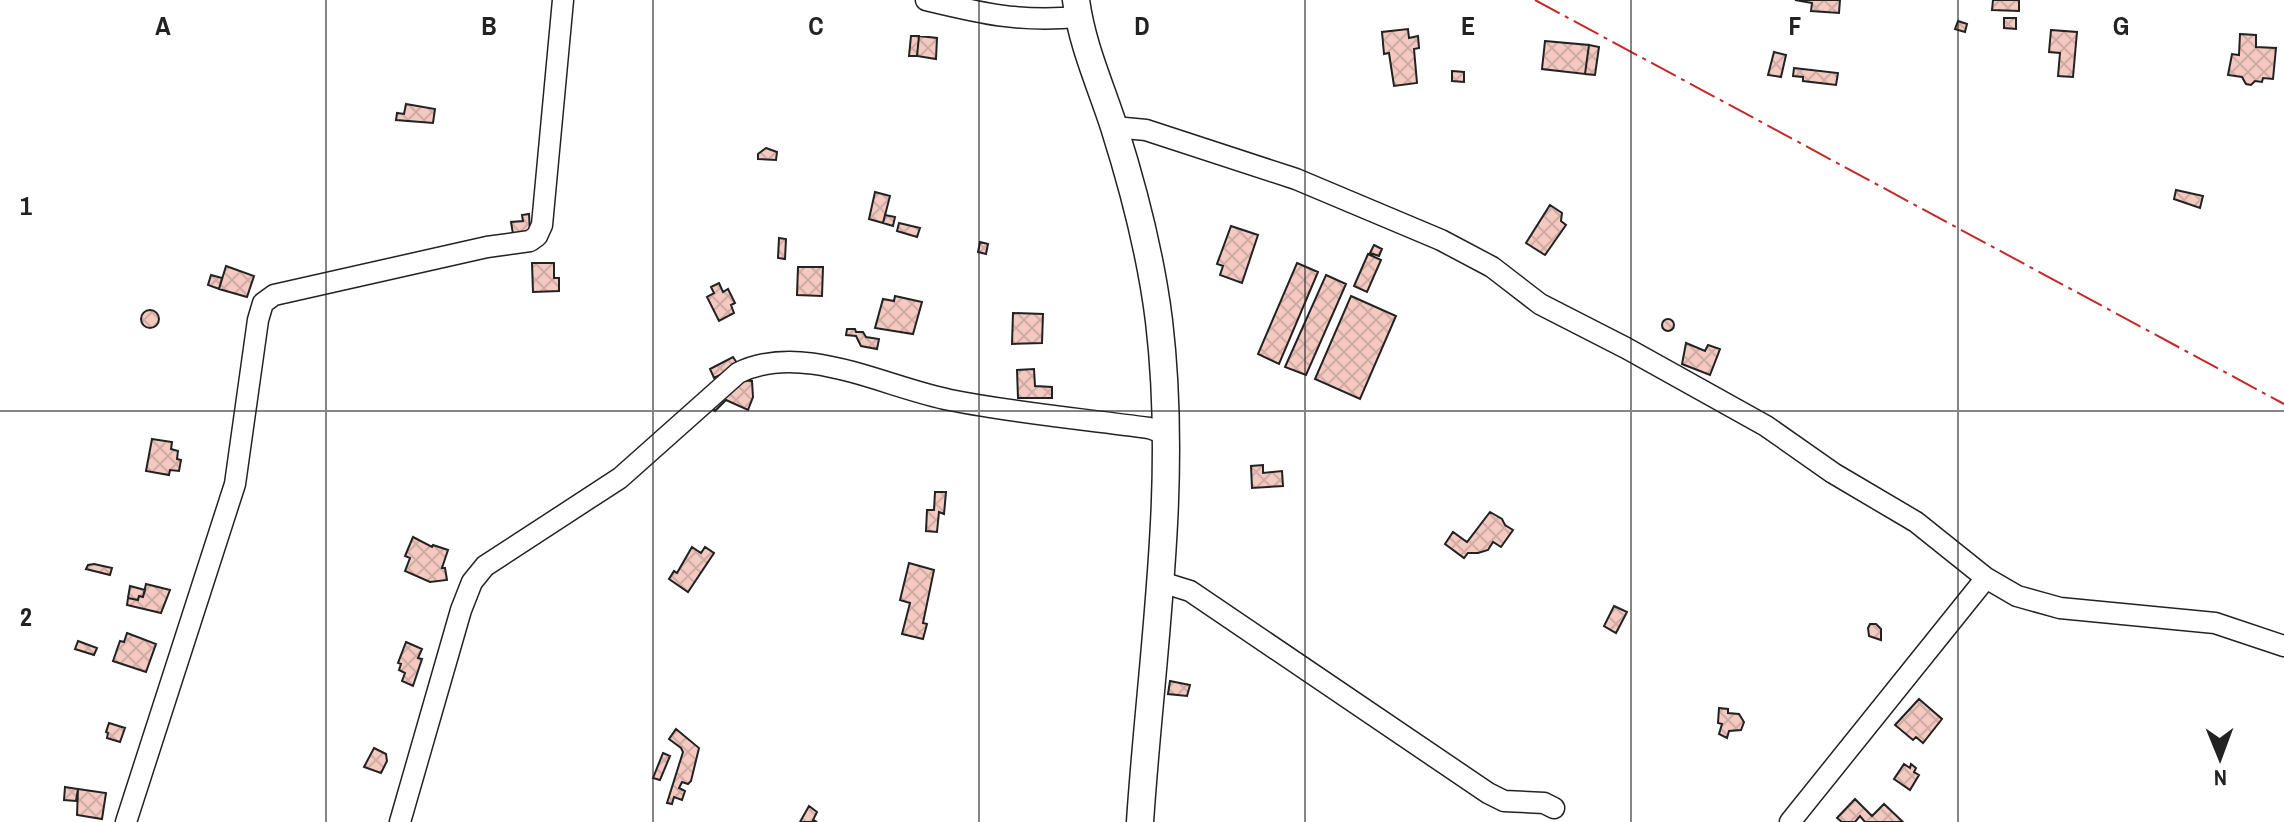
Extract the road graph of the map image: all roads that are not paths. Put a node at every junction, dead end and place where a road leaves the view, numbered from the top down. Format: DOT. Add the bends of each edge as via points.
graph roads {
  1 [pos="563,0"];
  2 [pos="926,0"];
  3 [pos="1078,9"];
  4 [pos="1114,127"];
  5 [pos="1166,434"];
  6 [pos="1986,578"];
  7 [pos="1161,582"];
  8 [pos="2284,646"];
  9 [pos="1554,808"];
  10 [pos="126,822"];
  11 [pos="400,822"];
  12 [pos="1140,822"];
  13 [pos="1790,822"];
  1 -- 10 [label="street" via="537,236 274,295 263,303 235,484"];
  2 -- 3 [label="street" via="1006,19 1042,20"];
  3 -- 4 [label="main road"];
  4 -- 5 [label="main road" via="1143,233 1159,321"];
  4 -- 6 [label="street" via="1146,130 1296,179 1441,240 1492,267 1540,304 1766,426 1916,522"];
  5 -- 7 [label="main road"];
  5 -- 11 [label="street" via="949,400 801,361 755,364 738,373 620,478 504,552 472,582"];
  6 -- 8 [label="street" via="2017,596 2060,608 2215,623"];
  6 -- 13 [label="street"];
  7 -- 9 [label="street" via="1190,591 1488,793 1504,801"];
  7 -- 12 [label="main road"];
}
